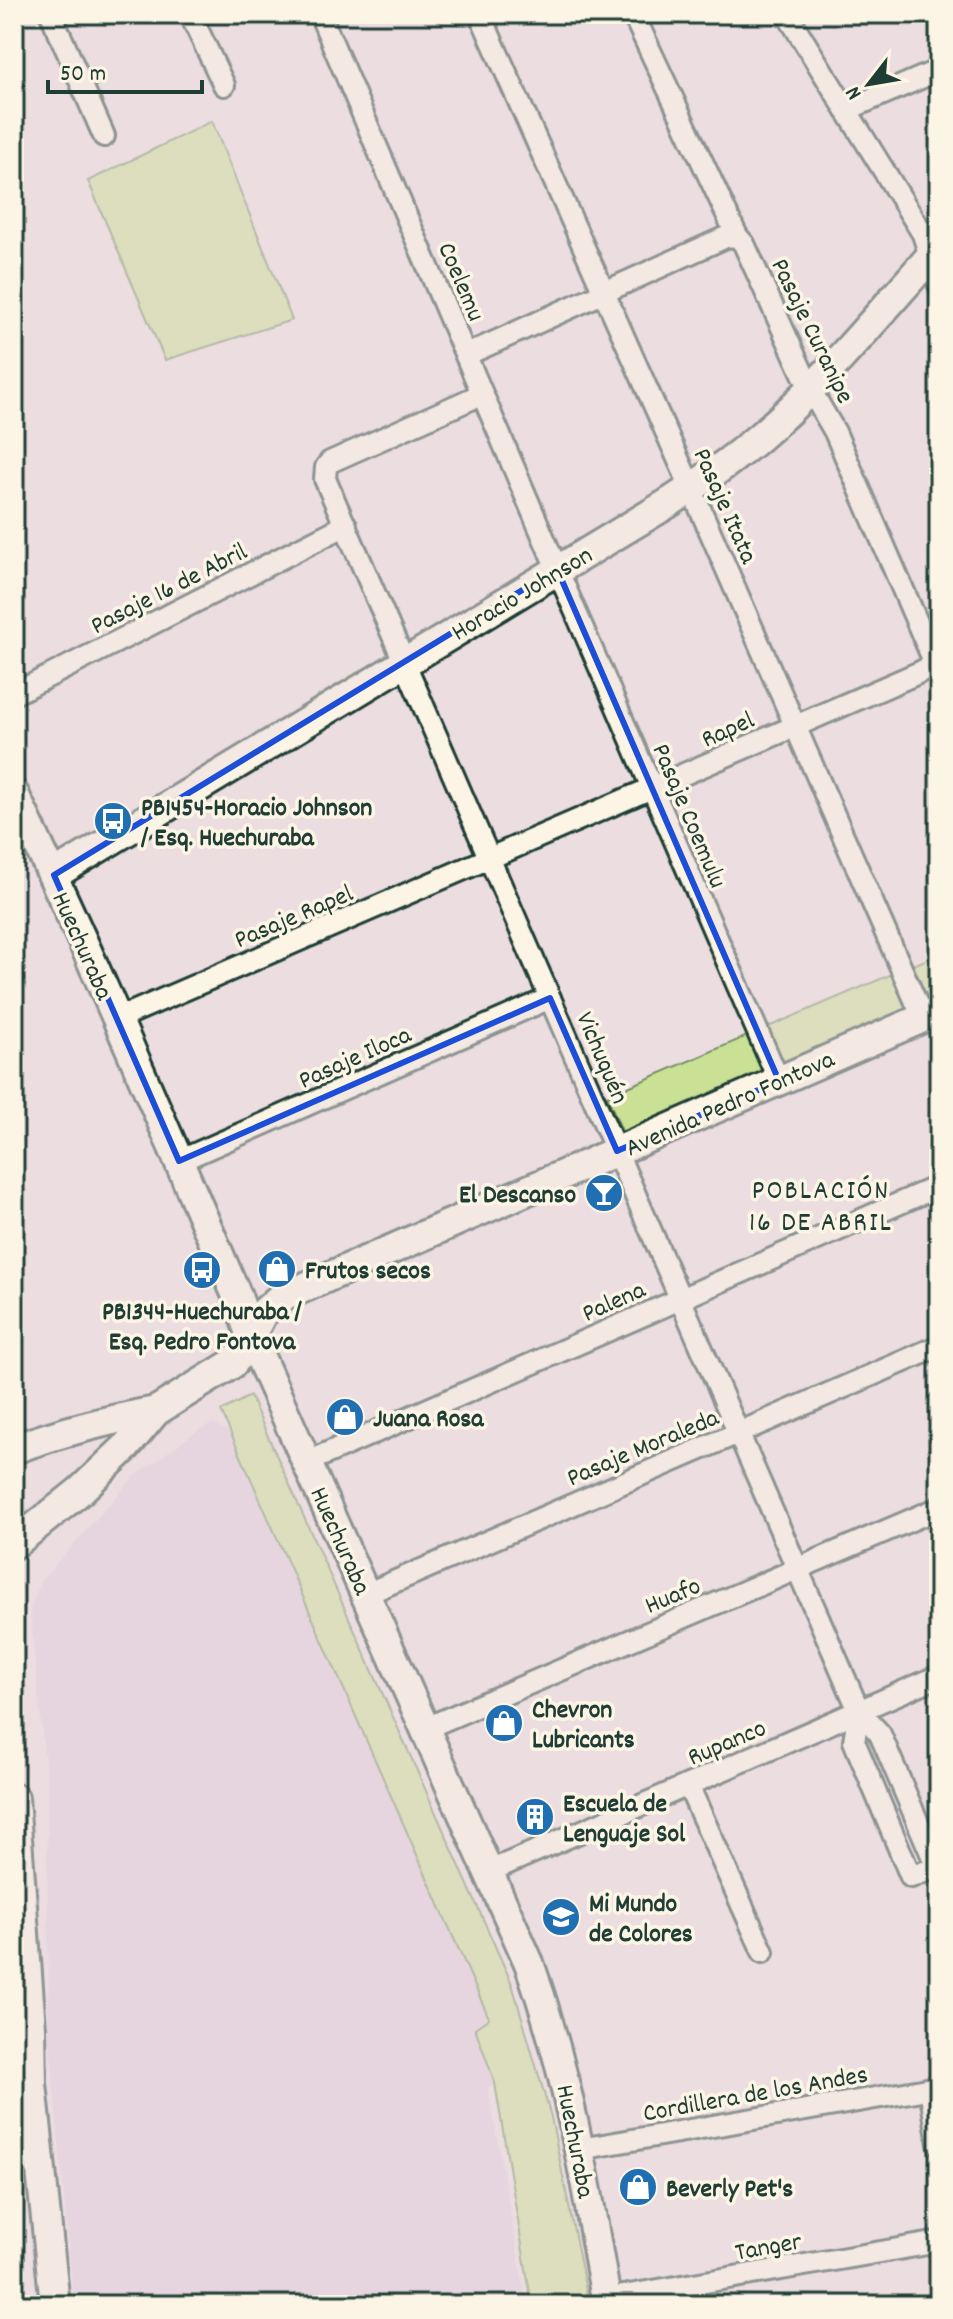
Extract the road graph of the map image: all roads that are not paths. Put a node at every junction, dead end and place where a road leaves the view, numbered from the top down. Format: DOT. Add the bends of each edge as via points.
graph roads {
  1 [pos="51,14"];
  2 [pos="190,14"];
  3 [pos="320,14"];
  4 [pos="480,14"];
  5 [pos="633,14"];
  6 [pos="787,14"];
  7 [pos="939,70"];
  8 [pos="224,85"];
  9 [pos="846,110"];
  10 [pos="104,136"];
  11 [pos="737,236"];
  12 [pos="935,252"];
  13 [pos="939,285"];
  14 [pos="605,292"];
  15 [pos="466,355"];
  16 [pos="810,389"];
  17 [pos="482,394"];
  18 [pos="691,488"];
  19 [pos="346,525"];
  20 [pos="557,569"];
  21 [pos="405,662"];
  22 [pos="938,666"];
  23 [pos="14,694"];
  24 [pos="796,726"];
  25 [pos="652,789"];
  26 [pos="14,794"];
  27 [pos="490,860"];
  28 [pos="54,875"];
  29 [pos="550,998"];
  30 [pos="931,1014"];
  31 [pos="117,1019"];
  32 [pos="779,1081"];
  33 [pos="617,1151"];
  34 [pos="179,1161"];
  35 [pos="939,1186"];
  36 [pos="681,1299"];
  37 [pos="251,1337"];
  38 [pos="939,1346"];
  39 [pos="156,1411"];
  40 [pos="739,1433"];
  41 [pos="27,1436"];
  42 [pos="14,1449"];
  43 [pos="307,1462"];
  44 [pos="939,1508"];
  45 [pos="14,1544"];
  46 [pos="798,1569"];
  47 [pos="366,1594"];
  48 [pos="939,1676"];
  49 [pos="859,1711"];
  50 [pos="426,1728"];
  51 [pos="688,1785"];
  52 [pos="14,1798"];
  53 [pos="490,1871"];
  54 [pos="763,1952"];
  55 [pos="934,2088"];
  56 [pos="939,2144"];
  57 [pos="580,2149"];
  58 [pos="939,2242"];
  59 [pos="607,2302"];
  60 [pos="55,2305"];
  1 -- 10 [label="street"];
  2 -- 8 [label="street"];
  3 -- 15 [label="street, Coelemu"];
  4 -- 14 [label="street, Pasaje Itata"];
  5 -- 11 [label="street, Pasaje Curanipe"];
  6 -- 9 [label="street"];
  7 -- 9 [label="street"];
  9 -- 12 [label="street"];
  11 -- 14 [label="street"];
  11 -- 16 [label="street, Pasaje Curanipe"];
  12 -- 13 [label="street"];
  12 -- 16 [label="street, Horacio Johnson"];
  14 -- 15 [label="street"];
  14 -- 18 [label="street, Pasaje Itata"];
  15 -- 17 [label="street, Coelemu"];
  16 -- 18 [label="street, Horacio Johnson" via="756,440"];
  16 -- 22 [label="street, Pasaje Curanipe" via="835,432"];
  17 -- 19 [label="street, Vichuquén" via="326,467 325,479"];
  17 -- 20 [label="street, Coelemu"];
  18 -- 20 [label="street, Horacio Johnson"];
  18 -- 24 [label="street, Pasaje Itata"];
  19 -- 21 [label="street, Vichuquén"];
  19 -- 23 [label="street, Pasaje 16 de Abril"];
  20 -- 21 [label="street, Horacio Johnson"];
  20 -- 25 [label="street, Pasaje Coemulu"];
  21 -- 27 [label="street, Vichuquén"];
  21 -- 28 [label="street, Horacio Johnson"];
  22 -- 24 [label="street, Rapel"];
  24 -- 25 [label="street, Rapel"];
  24 -- 30 [label="street, Pasaje Itata"];
  25 -- 27 [label="street, Rapel"];
  25 -- 32 [label="street, Pasaje Coemulu"];
  26 -- 28 [label="street, Huechuraba"];
  27 -- 29 [label="street, Vichuquén"];
  27 -- 31 [label="street, Pasaje Rapel"];
  28 -- 31 [label="street, Huechuraba"];
  29 -- 33 [label="street, Vichuquén"];
  29 -- 34 [label="street, Pasaje Iloca"];
  30 -- 32 [label="street, Avenida Pedro Fontova"];
  31 -- 34 [label="street, Huechuraba"];
  32 -- 33 [label="street, Avenida Pedro Fontova"];
  33 -- 36 [label="street, Vichuquén"];
  33 -- 37 [label="street, Avenida Pedro Fontova" via="288,1294 262,1314"];
  34 -- 37 [label="street, Huechuraba"];
  35 -- 36 [label="street, Palena"];
  36 -- 40 [label="street, Vichuquén"];
  36 -- 43 [label="street, Palena"];
  37 -- 39 [label="street, Avenida Pedro Fontova" via="232,1364"];
  37 -- 43 [label="street, Huechuraba"];
  38 -- 40 [label="street, Pasaje Moraleda"];
  39 -- 41 [label="street, Avenida Pedro Fontova"];
  39 -- 45 [label="street, Avenida Pedro Fontova" via="80,1491"];
  40 -- 46 [label="street, Vichuquén"];
  40 -- 47 [label="street, Pasaje Moraleda"];
  41 -- 42 [label="street, Avenida Pedro Fontova"];
  43 -- 47 [label="street, Huechuraba"];
  44 -- 46 [label="street, Huafo"];
  46 -- 49 [label="street, Vichuquén"];
  46 -- 50 [label="street, Huafo"];
  47 -- 50 [label="street, Huechuraba"];
  48 -- 49 [label="street, Rupanco"];
  49 -- 49 [label="street, Vichuquén" via="854,1741 911,1877 937,1867 880,1734"];
  49 -- 51 [label="street, Rupanco"];
  50 -- 53 [label="street, Huechuraba"];
  51 -- 53 [label="street, Rupanco"];
  51 -- 54 [label="street"];
  52 -- 60 [label="street" via="32,2084"];
  53 -- 57 [label="street, Huechuraba" via="542,2001"];
  55 -- 56 [label="street"];
  55 -- 57 [label="street, Cordillera de los Andes"];
  57 -- 59 [label="street, Huechuraba"];
  58 -- 59 [label="street, Tanger"];
}
